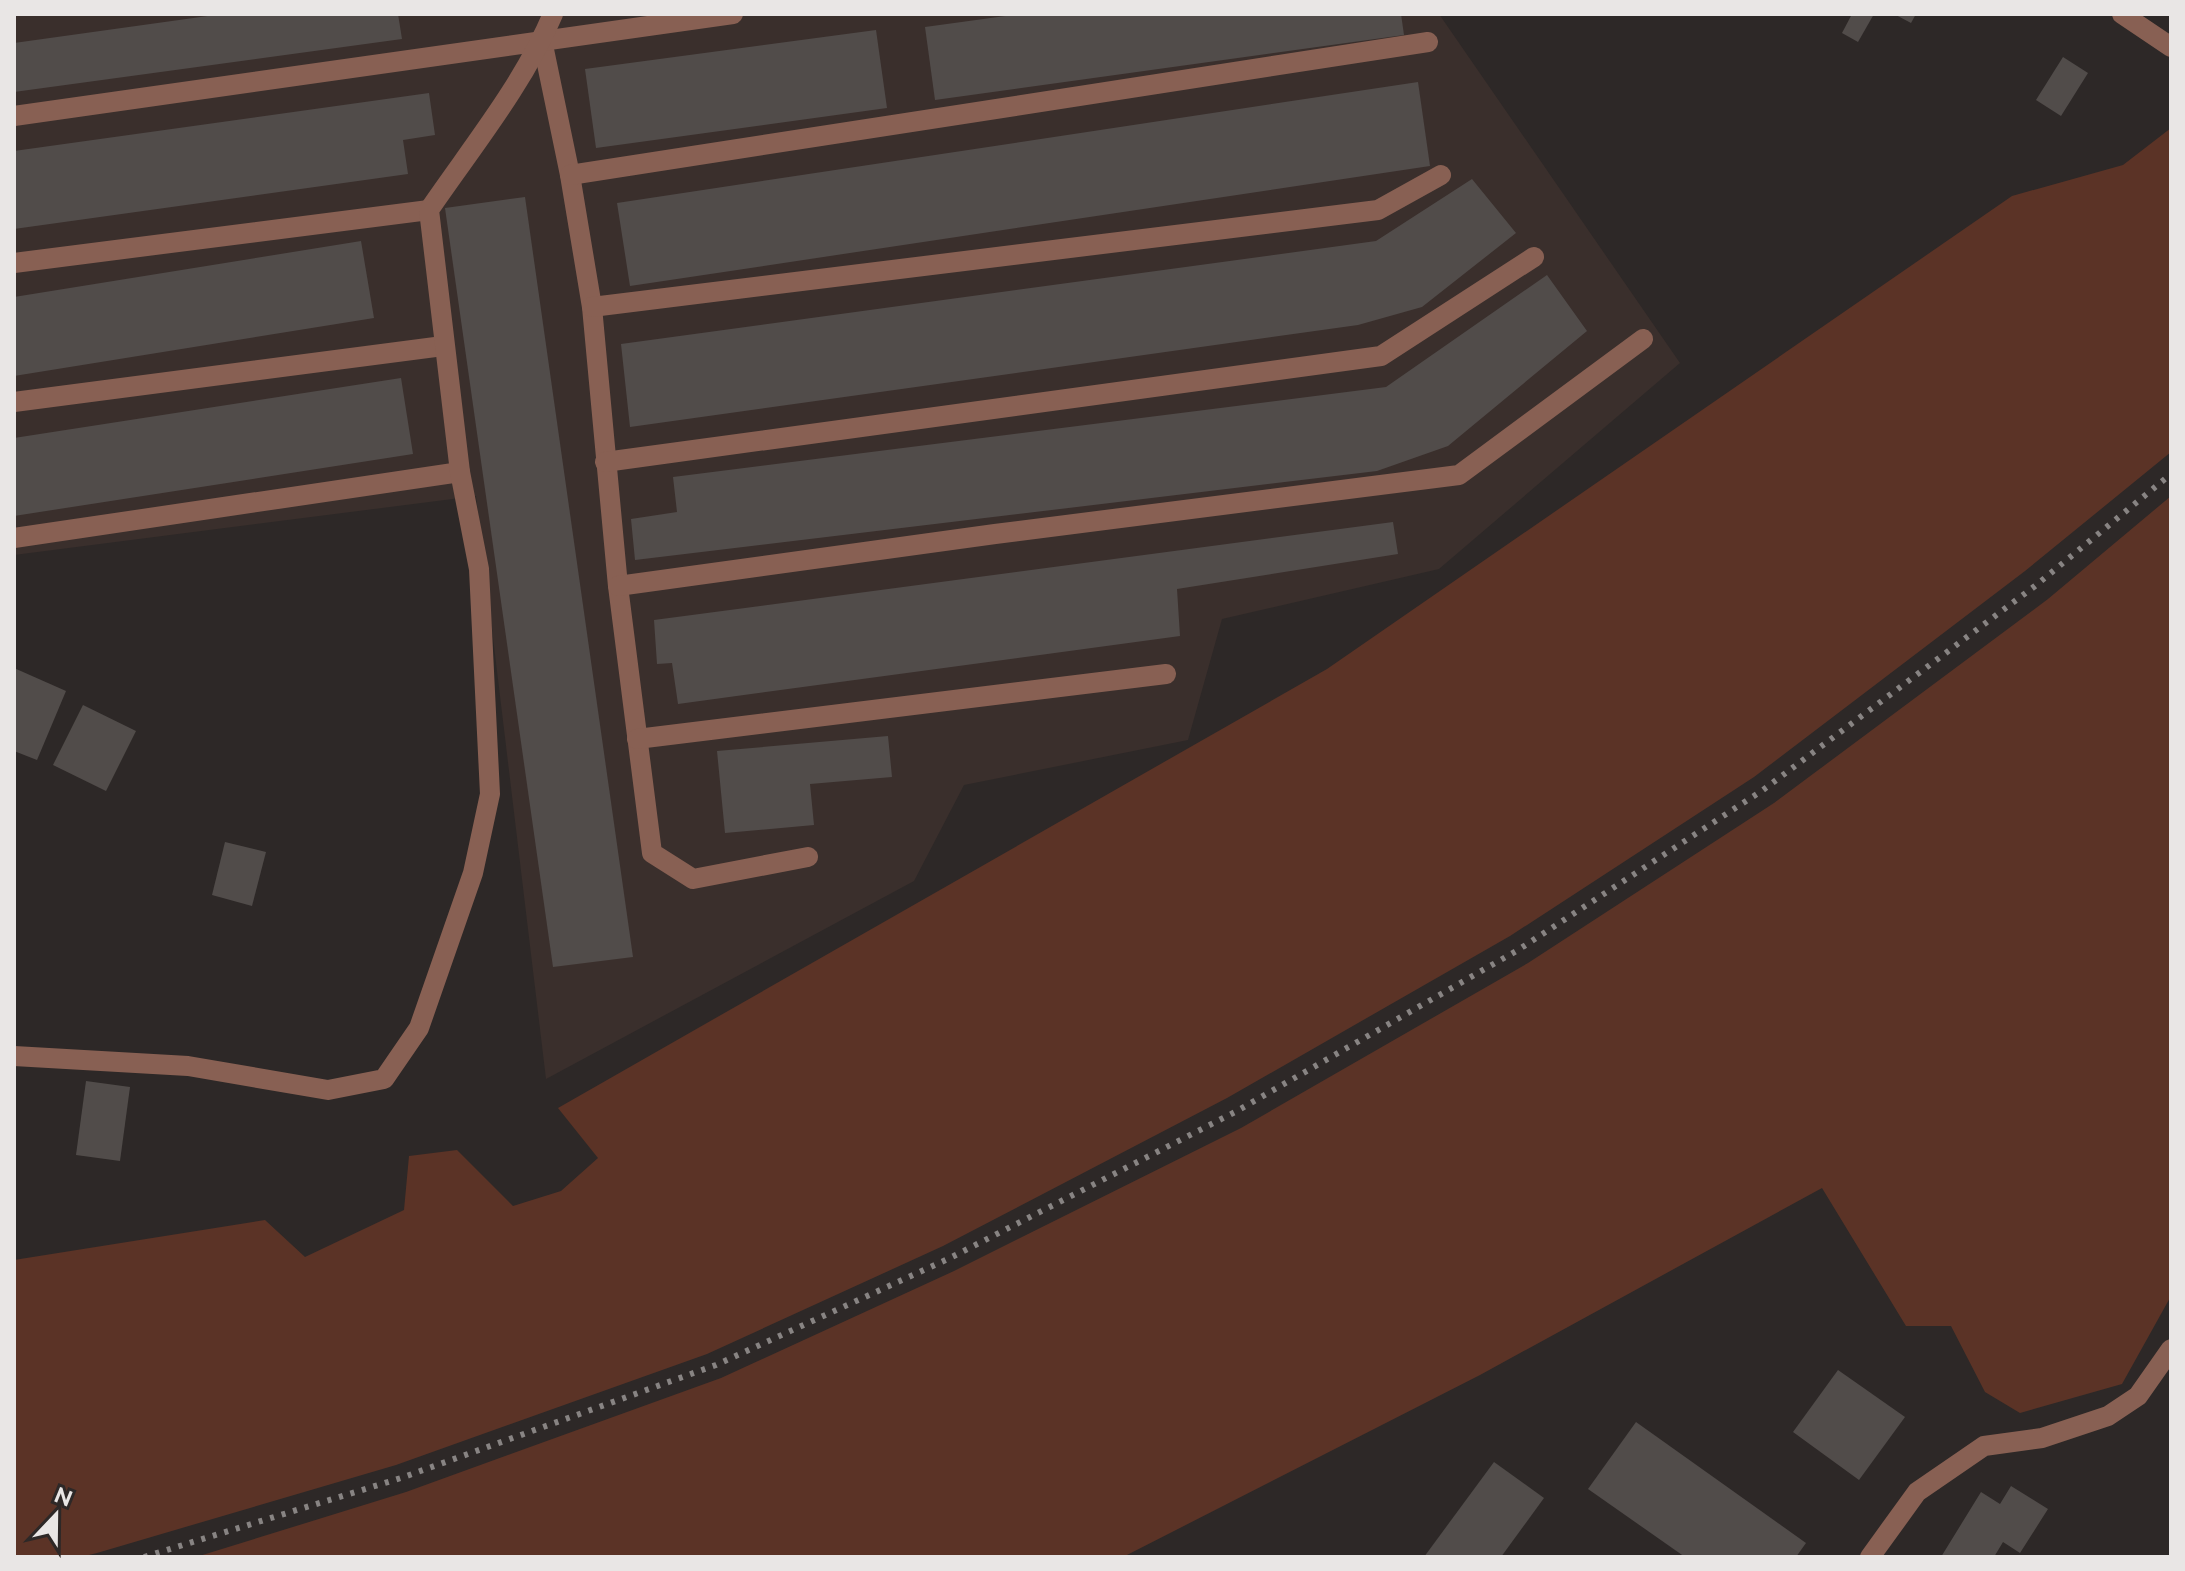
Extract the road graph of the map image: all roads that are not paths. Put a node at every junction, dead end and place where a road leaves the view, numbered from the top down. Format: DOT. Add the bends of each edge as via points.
graph roads {
  1 [pos="553,14"];
  2 [pos="733,14"];
  3 [pos="2122,14"];
  4 [pos="542,40"];
  5 [pos="1428,42"];
  6 [pos="2171,47"];
  7 [pos="14,116"];
  8 [pos="570,175"];
  9 [pos="1441,175"];
  10 [pos="429,210"];
  11 [pos="1534,257"];
  12 [pos="14,263"];
  13 [pos="592,307"];
  14 [pos="1643,339"];
  15 [pos="443,346"];
  16 [pos="14,402"];
  17 [pos="605,462"];
  18 [pos="460,472"];
  19 [pos="14,538"];
  20 [pos="618,586"];
  21 [pos="1166,674"];
  22 [pos="637,739"];
  23 [pos="808,857"];
  24 [pos="14,1056"];
  25 [pos="2171,1349"];
  26 [pos="1870,1557"];
  1 -- 4 [label="street"];
  2 -- 4 [label="street"];
  3 -- 6 [label="street"];
  4 -- 7 [label="street"];
  4 -- 8 [label="street"];
  4 -- 10 [label="street"];
  5 -- 8 [label="street"];
  8 -- 13 [label="street"];
  9 -- 13 [label="street" via="1378,210"];
  10 -- 12 [label="street"];
  10 -- 15 [label="street"];
  11 -- 17 [label="street" via="1381,356"];
  13 -- 17 [label="street"];
  14 -- 20 [label="street" via="1459,475"];
  15 -- 16 [label="street"];
  15 -- 18 [label="street"];
  17 -- 20 [label="street"];
  18 -- 19 [label="street"];
  18 -- 24 [label="street" via="479,569 490,794 473,873 419,1028 384,1079 328,1090 188,1066"];
  20 -- 22 [label="street"];
  21 -- 22 [label="street"];
  22 -- 23 [label="street" via="652,853 693,879"];
  25 -- 26 [label="street" via="2138,1396 2108,1416 1973,1453 1917,1492"];
}
